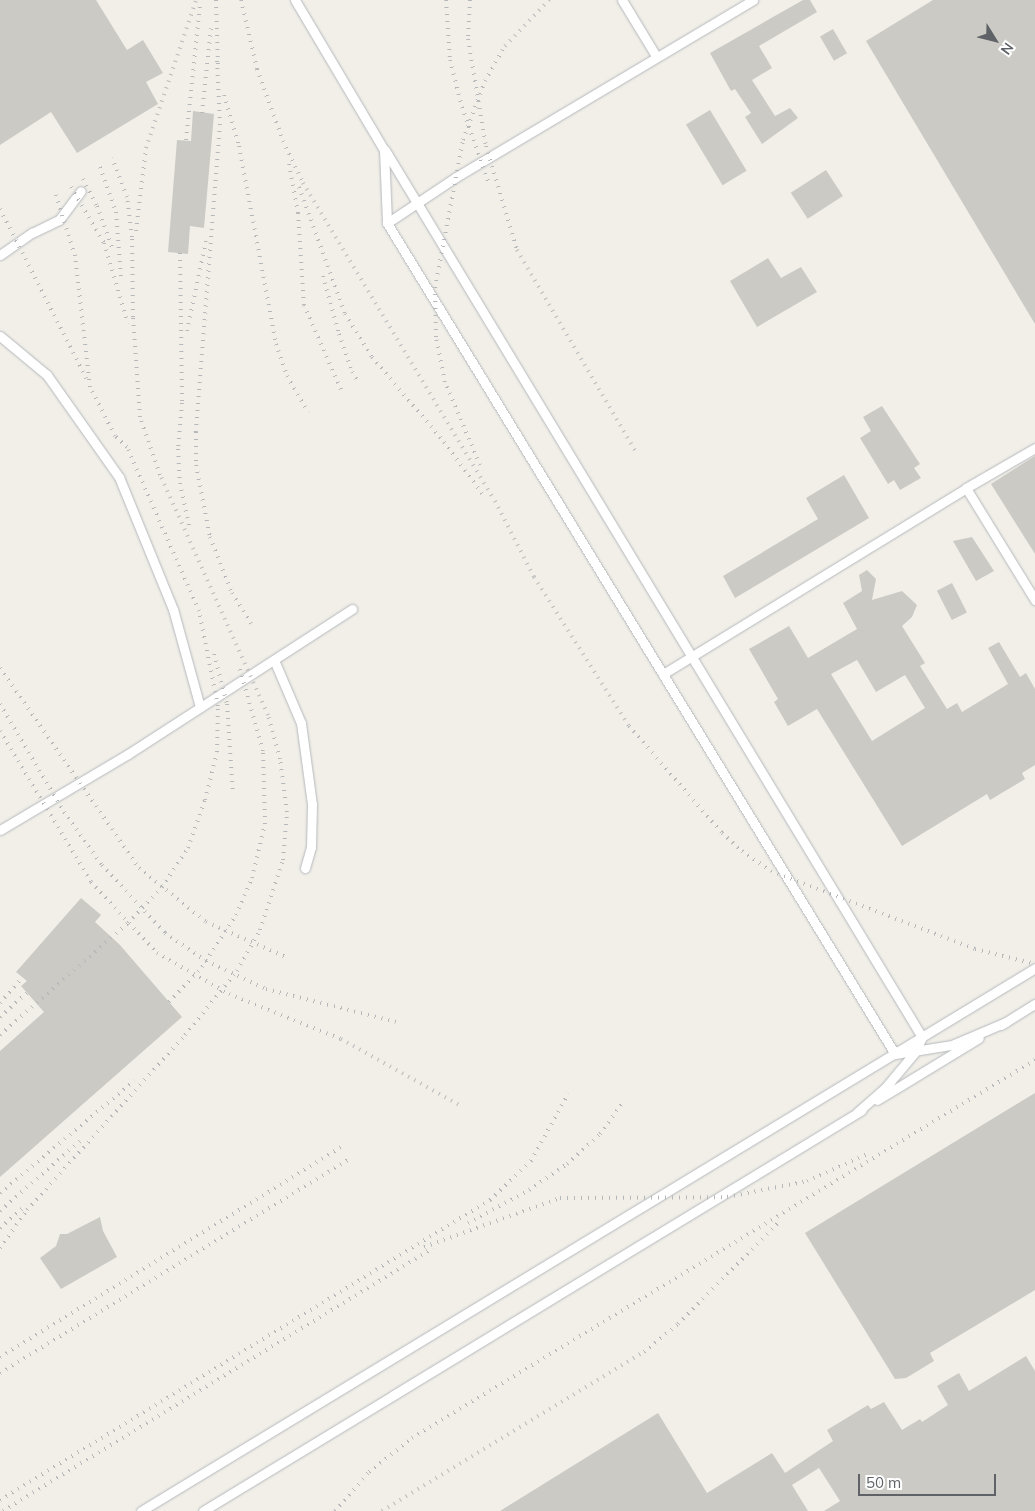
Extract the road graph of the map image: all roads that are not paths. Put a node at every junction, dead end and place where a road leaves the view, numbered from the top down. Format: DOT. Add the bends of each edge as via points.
graph roads {
  1 [pos="294,0"];
  2 [pos="622,0"];
  3 [pos="753,0"];
  4 [pos="656,56"];
  5 [pos="384,150"];
  6 [pos="80,191"];
  7 [pos="417,204"];
  8 [pos="387,223"];
  9 [pos="0,255"];
  10 [pos="0,336"];
  11 [pos="1035,448"];
  12 [pos="966,488"];
  13 [pos="1035,600"];
  14 [pos="352,610"];
  15 [pos="692,657"];
  16 [pos="274,660"];
  17 [pos="663,674"];
  18 [pos="200,707"];
  19 [pos="0,830"];
  20 [pos="305,868"];
  21 [pos="1035,968"];
  22 [pos="1035,1004"];
  23 [pos="1006,1022"];
  24 [pos="922,1037"];
  25 [pos="916,1051"];
  26 [pos="895,1054"];
  27 [pos="857,1112"];
  28 [pos="141,1511"];
  29 [pos="203,1511"];
  1 -- 5 [label="lane"];
  2 -- 4 [label="lane"];
  3 -- 4 [label="lane"];
  4 -- 7 [label="lane"];
  5 -- 7 [label="lane"];
  5 -- 8 [label="lane"];
  6 -- 9 [label="lane" via="59,220 32,233"];
  7 -- 8 [label="lane"];
  7 -- 15 [label="lane"];
  8 -- 17 [label="lane"];
  10 -- 18 [label="lane" via="47,375 119,477 173,609"];
  11 -- 12 [label="lane"];
  12 -- 13 [label="lane"];
  12 -- 15 [label="lane"];
  14 -- 16 [label="lane"];
  15 -- 17 [label="lane"];
  15 -- 24 [label="lane"];
  16 -- 18 [label="lane"];
  16 -- 20 [label="lane" via="301,723 312,804 311,847"];
  17 -- 26 [label="lane"];
  18 -- 19 [label="lane"];
  21 -- 24 [label="lane"];
  22 -- 23 [label="lane"];
  23 -- 25 [label="lane" via="952,1044"];
  23 -- 27 [label="lane"];
  24 -- 25 [label="lane"];
  24 -- 26 [label="lane"];
  25 -- 26 [label="lane"];
  25 -- 27 [label="lane" via="885,1088"];
  26 -- 28 [label="lane"];
  27 -- 29 [label="lane"];
}
